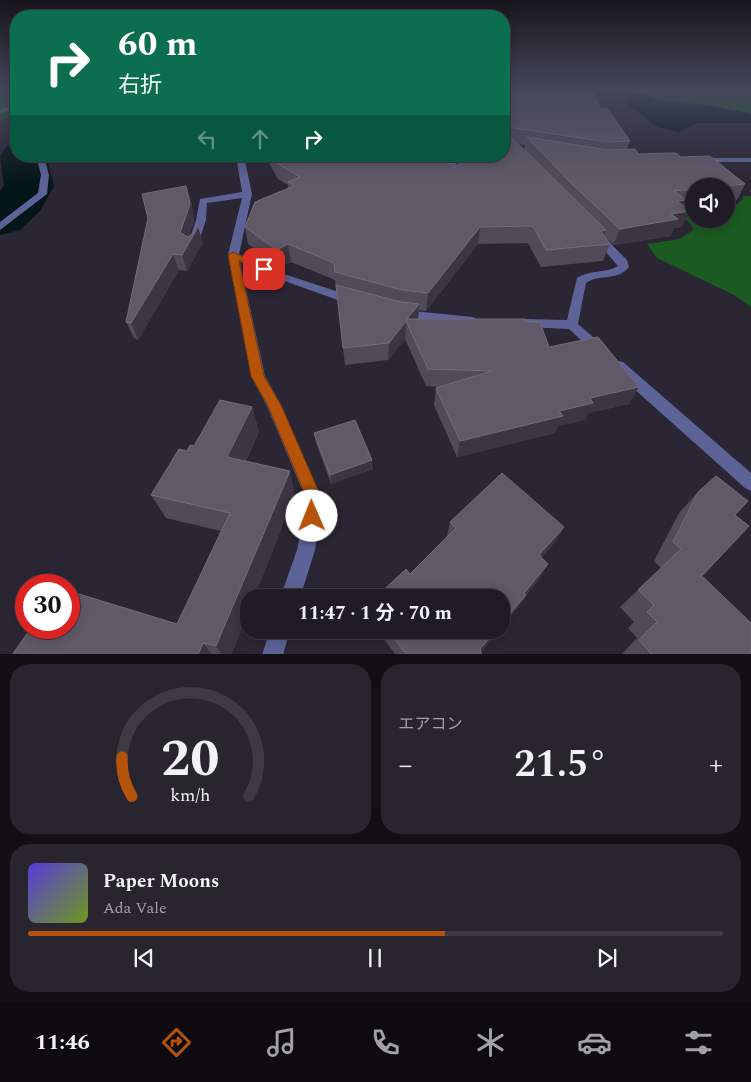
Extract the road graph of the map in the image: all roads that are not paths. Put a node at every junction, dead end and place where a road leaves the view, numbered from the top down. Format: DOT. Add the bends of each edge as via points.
graph roads {
  1 [pos="694,160"];
  2 [pos="751,160"];
  3 [pos="42,162"];
  4 [pos="241,162"];
  5 [pos="453,162"];
  6 [pos="452,179"];
  7 [pos="247,194"];
  8 [pos="0,227"];
  9 [pos="589,228"];
  10 [pos="192,248"];
  11 [pos="233,255"];
  12 [pos="365,304"];
  13 [pos="392,311"];
  14 [pos="490,322"];
  15 [pos="517,323"];
  16 [pos="572,326"];
  17 [pos="751,483"];
  18 [pos="293,589"];
  19 [pos="277,639"];
  20 [pos="272,654"];
  1 -- 2 [label="street"];
  3 -- 8 [label="street" via="45,175 42,194"];
  4 -- 7 [label="street"];
  5 -- 6 [label="street"];
  7 -- 10 [label="street" via="203,201"];
  7 -- 11 [label="street"];
  9 -- 16 [label="street" via="623,262 624,267 612,274 590,275 581,280"];
  11 -- 12 [label="street" via="280,276"];
  11 -- 18 [label="street" via="258,376 274,405 314,499 306,550"];
  13 -- 14 [label="street"];
  15 -- 16 [label="street"];
  16 -- 17 [label="street"];
  19 -- 20 [label="street"];
}
